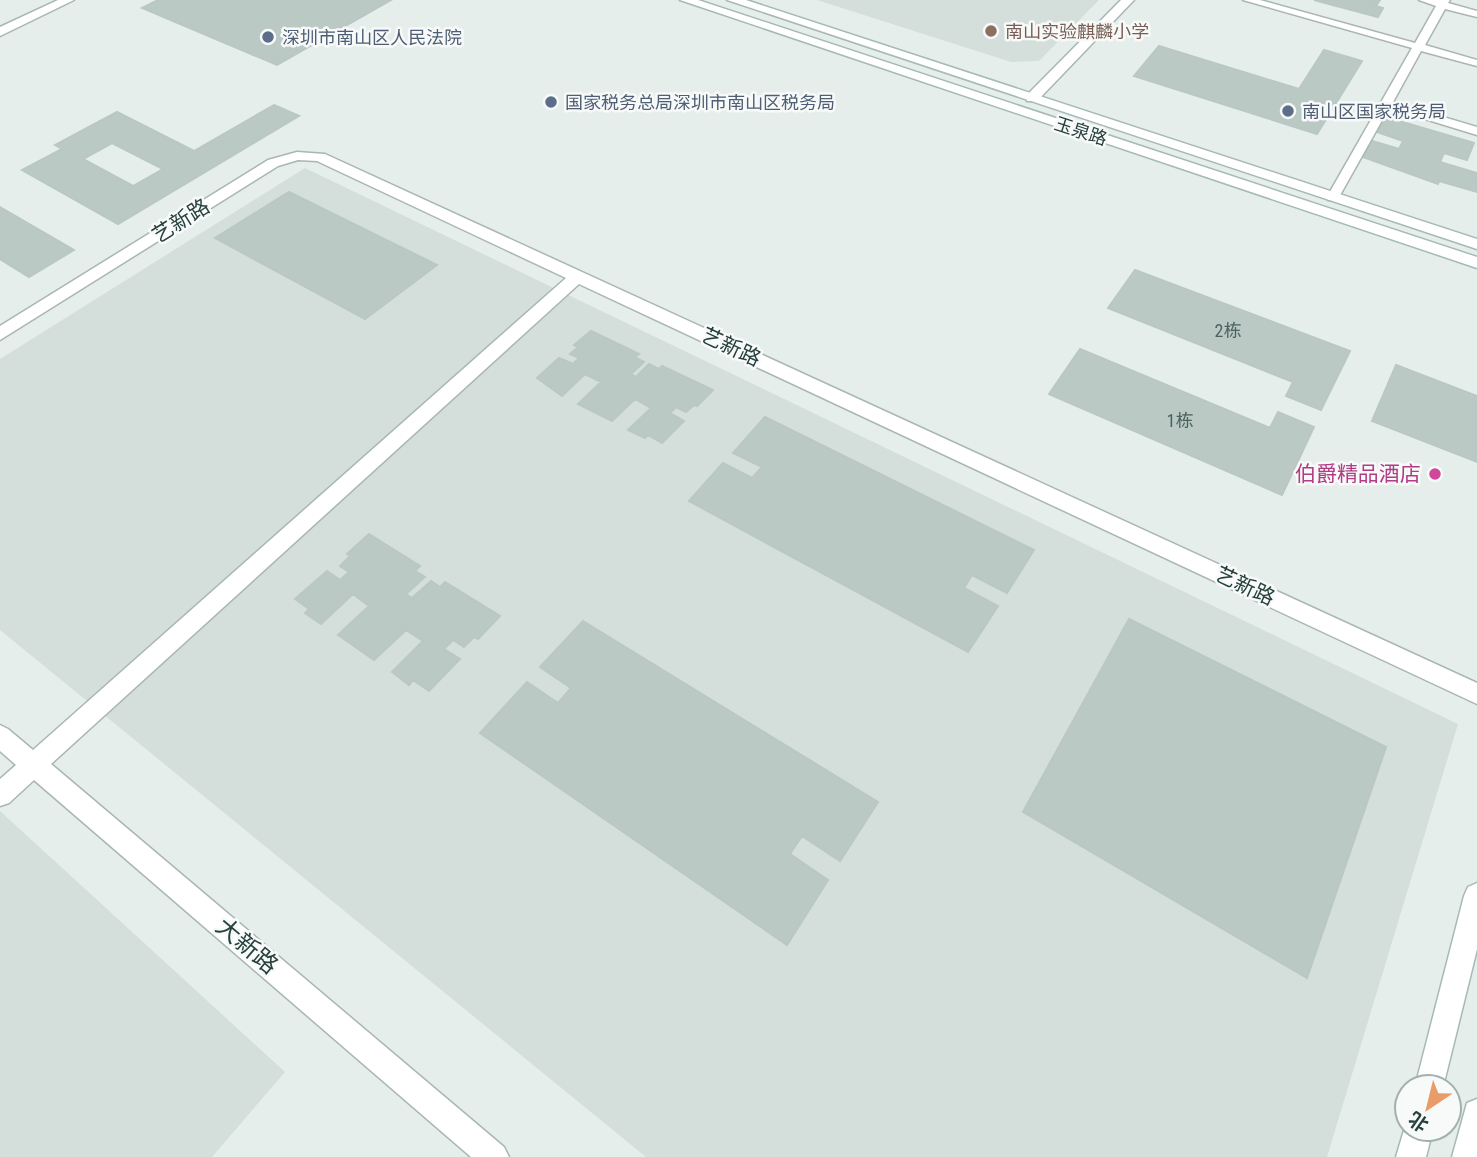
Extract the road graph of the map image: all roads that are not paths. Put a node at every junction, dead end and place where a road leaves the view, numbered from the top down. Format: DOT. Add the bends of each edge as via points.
graph roads {
  1 [pos="68,0"];
  2 [pos="675,0"];
  3 [pos="733,0"];
  4 [pos="1128,0"];
  5 [pos="1248,0"];
  6 [pos="1424,0"];
  7 [pos="691,2"];
  8 [pos="1443,2"];
  9 [pos="1477,14"];
  10 [pos="0,32"];
  11 [pos="1419,47"];
  12 [pos="1477,63"];
  13 [pos="1032,98"];
  14 [pos="1387,104"];
  15 [pos="1477,131"];
  16 [pos="1333,197"];
  17 [pos="1477,244"];
  18 [pos="1477,263"];
  19 [pos="578,276"];
  20 [pos="0,334"];
  21 [pos="1477,694"];
  22 [pos="0,736"];
  23 [pos="35,765"];
  24 [pos="0,795"];
  25 [pos="1477,896"];
  26 [pos="1433,1073"];
  27 [pos="1477,1112"];
  28 [pos="494,1157"];
  29 [pos="1467,1157"];
  1 -- 10 [label="street"];
  2 -- 7 [label="street, 玉泉路"];
  3 -- 13 [label="street, 玉泉路"];
  4 -- 13 [label="street"];
  5 -- 11 [label="lane"];
  6 -- 8 [label="lane"];
  7 -- 18 [label="street, 玉泉路"];
  8 -- 9 [label="lane"];
  8 -- 11 [label="lane"];
  11 -- 12 [label="lane"];
  11 -- 14 [label="lane"];
  13 -- 16 [label="street, 玉泉路"];
  14 -- 15 [label="lane"];
  14 -- 16 [label="lane"];
  16 -- 17 [label="street, 玉泉路"];
  19 -- 20 [label="street, 艺新路" via="329,160 296,156 273,163"];
  19 -- 21 [label="street, 艺新路"];
  19 -- 23 [label="street"];
  22 -- 23 [label="street, 大新路"];
  23 -- 24 [label="street"];
  23 -- 28 [label="street, 大新路"];
  25 -- 26 [label="street"];
  27 -- 29 [label="street"];
}
